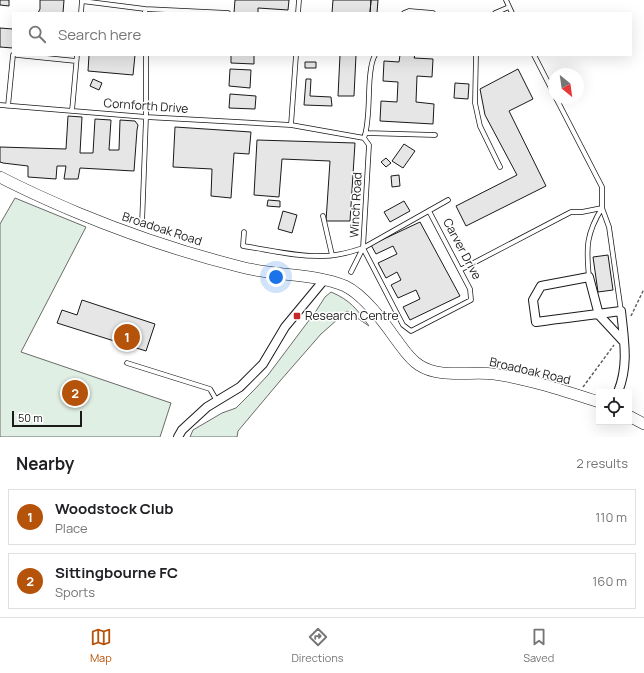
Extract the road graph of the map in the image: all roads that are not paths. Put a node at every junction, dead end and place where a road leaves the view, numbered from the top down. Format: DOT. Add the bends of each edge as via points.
graph roads {
  1 [pos="82,0"];
  2 [pos="299,0"];
  3 [pos="506,0"];
  4 [pos="509,7"];
  5 [pos="145,11"];
  6 [pos="81,12"];
  7 [pos="186,12"];
  8 [pos="298,12"];
  9 [pos="406,12"];
  10 [pos="421,12"];
  11 [pos="497,12"];
  12 [pos="512,12"];
  13 [pos="13,56"];
  14 [pos="26,56"];
  15 [pos="77,56"];
  16 [pos="146,56"];
  17 [pos="296,56"];
  18 [pos="375,56"];
  19 [pos="476,56"];
  20 [pos="535,56"];
  21 [pos="76,61"];
  22 [pos="548,82"];
  23 [pos="559,104"];
  24 [pos="0,105"];
  25 [pos="8,106"];
  26 [pos="72,111"];
  27 [pos="146,117"];
  28 [pos="291,125"];
  29 [pos="365,135"];
  30 [pos="435,136"];
  31 [pos="500,166"];
  32 [pos="0,177"];
  33 [pos="448,200"];
  34 [pos="602,208"];
  35 [pos="429,211"];
  36 [pos="323,216"];
  37 [pos="142,224"];
  38 [pos="244,232"];
  39 [pos="363,248"];
  40 [pos="332,255"];
  41 [pos="460,270"];
  42 [pos="351,272"];
  43 [pos="590,277"];
  44 [pos="324,280"];
  45 [pos="621,311"];
  46 [pos="599,315"];
  47 [pos="622,337"];
  48 [pos="127,363"];
  49 [pos="619,389"];
  50 [pos="217,401"];
  51 [pos="596,401"];
  52 [pos="632,418"];
  53 [pos="644,424"];
  54 [pos="178,437"];
  1 -- 5 [label="lane"];
  1 -- 6 [label="lane"];
  2 -- 8 [label="lane"];
  3 -- 4 [label="lane"];
  4 -- 11 [label="lane"];
  4 -- 12 [label="lane"];
  5 -- 7 [label="lane"];
  9 -- 10 [label="lane"];
  13 -- 25 [label="lane"];
  14 -- 21 [label="lane"];
  15 -- 21 [label="lane"];
  16 -- 27 [label="lane"];
  17 -- 28 [label="lane"];
  18 -- 29 [label="lane, Winch Road" via="372,60"];
  19 -- 31 [label="lane" via="475,103 478,118"];
  20 -- 22 [label="lane"];
  21 -- 26 [label="lane"];
  23 -- 34 [label="lane" via="602,187"];
  24 -- 25 [label="lane, Cornforth Drive"];
  25 -- 26 [label="lane, Cornforth Drive"];
  26 -- 27 [label="lane, Cornforth Drive"];
  27 -- 28 [label="lane, Cornforth Drive"];
  27 -- 37 [label="lane"];
  28 -- 29 [label="lane, Cornforth Drive"];
  29 -- 30 [label="lane, Cornforth Drive"];
  29 -- 39 [label="lane, Winch Road" via="369,145"];
  32 -- 44 [label="street, Broadoak Road" via="90,218 164,245 242,268"];
  33 -- 35 [label="lane, Carver Drive"];
  34 -- 41 [label="lane" via="571,212"];
  34 -- 43 [label="lane" via="590,232 587,253"];
  34 -- 45 [label="lane" via="610,233"];
  35 -- 39 [label="lane, Carver Drive"];
  35 -- 41 [label="lane, Carver Drive"];
  36 -- 40 [label="lane"];
  38 -- 40 [label="lane" via="243,246 296,254"];
  39 -- 40 [label="lane"];
  39 -- 41 [label="lane, Carver Drive" via="403,325 411,331 471,300 470,289"];
  39 -- 42 [label="lane, Winch Road"];
  43 -- 46 [label="street"];
  43 -- 46 [label="street" via="541,286 532,300 536,322"];
  44 -- 50 [label="street" via="285,327 263,364 240,387"];
  44 -- 51 [label="street, Broadoak Road" via="346,287 366,303 411,358 431,371 493,374"];
  45 -- 46 [label="street"];
  45 -- 47 [label="street"];
  46 -- 47 [label="street"];
  47 -- 49 [label="street" via="624,375"];
  48 -- 50 [label="lane" via="210,389"];
  50 -- 54 [label="street" via="182,430"];
  52 -- 53 [label="street"];
}
